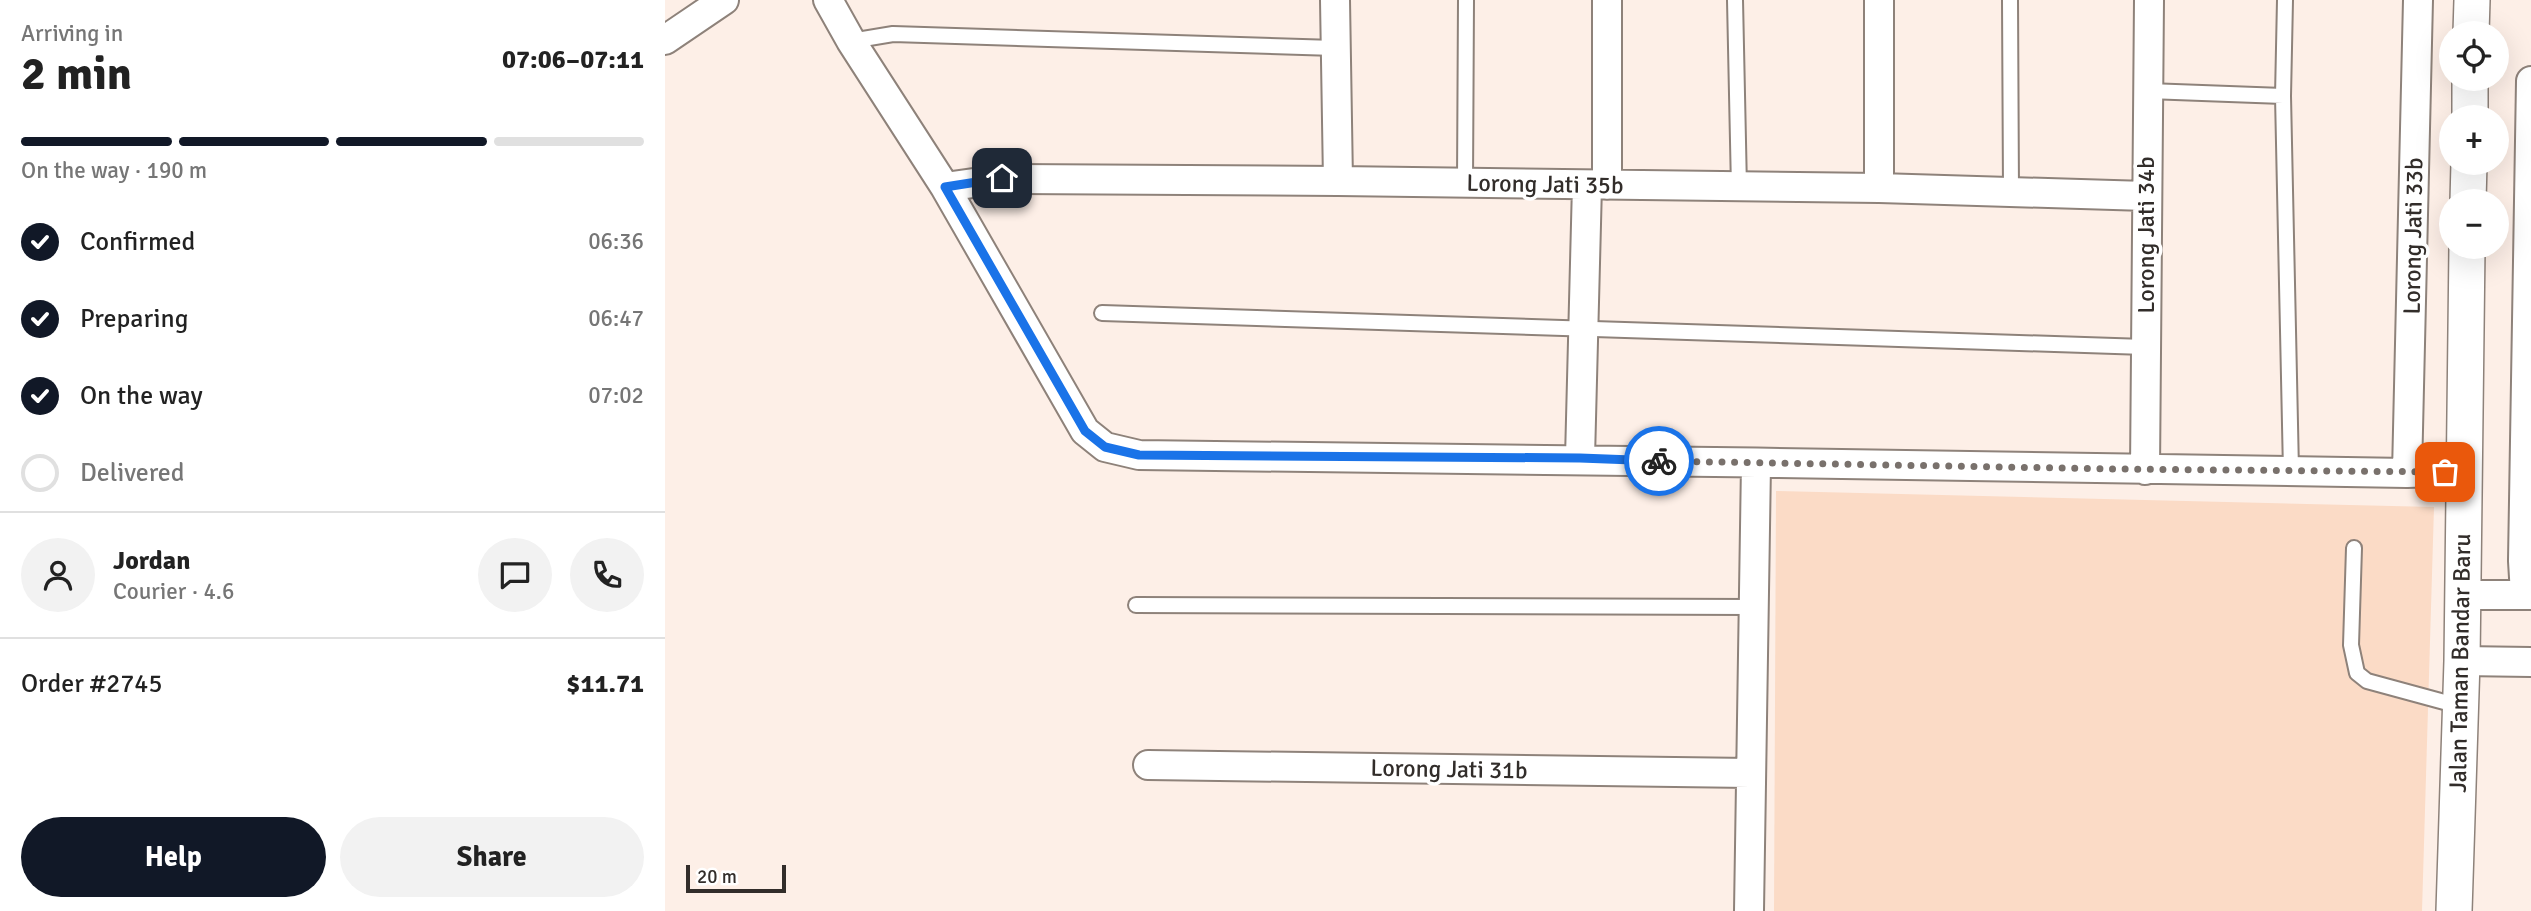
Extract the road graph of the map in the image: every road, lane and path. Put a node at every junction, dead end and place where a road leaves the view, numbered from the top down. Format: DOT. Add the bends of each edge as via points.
graph roads {
  1 [pos="724,0"];
  2 [pos="828,0"];
  3 [pos="1335,0"];
  4 [pos="1466,0"];
  5 [pos="1607,0"];
  6 [pos="1735,0"];
  7 [pos="1879,0"];
  8 [pos="2010,0"];
  9 [pos="2149,0"];
  10 [pos="2285,0"];
  11 [pos="2418,0"];
  12 [pos="2472,0"];
  13 [pos="2471,21"];
  14 [pos="665,40"];
  15 [pos="851,41"];
  16 [pos="1335,48"];
  17 [pos="2531,81"];
  18 [pos="2148,91"];
  19 [pos="2283,96"];
  20 [pos="1338,181"];
  21 [pos="1465,182"];
  22 [pos="1597,185"];
  23 [pos="945,187"];
  24 [pos="1738,188"];
  25 [pos="1879,188"];
  26 [pos="2011,191"];
  27 [pos="2146,196"];
  28 [pos="2530,218"];
  29 [pos="2467,259"];
  30 [pos="1102,313"];
  31 [pos="1582,330"];
  32 [pos="2145,347"];
  33 [pos="1580,458"];
  34 [pos="1756,464"];
  35 [pos="2145,470"];
  36 [pos="2291,471"];
  37 [pos="2463,471"];
  38 [pos="2407,473"];
  39 [pos="2354,548"];
  40 [pos="2528,594"];
  41 [pos="2462,595"];
  42 [pos="1136,605"];
  43 [pos="1753,607"];
  44 [pos="2462,661"];
  45 [pos="2531,662"];
  46 [pos="2459,706"];
  47 [pos="1148,765"];
  48 [pos="1750,773"];
  49 [pos="1749,911"];
  50 [pos="2454,911"];
  1 -- 14 [label="street"];
  2 -- 15 [label="street"];
  3 -- 16 [label="street"];
  4 -- 21 [label="lane"];
  5 -- 22 [label="street"];
  6 -- 24 [label="lane"];
  7 -- 25 [label="street"];
  8 -- 26 [label="lane"];
  9 -- 18 [label="street, Lorong Jati 34b"];
  10 -- 19 [label="lane"];
  11 -- 38 [label="street, Lorong Jati 33b"];
  12 -- 13 [label="street"];
  15 -- 16 [label="lane" via="893,34"];
  15 -- 23 [label="street"];
  16 -- 20 [label="street"];
  17 -- 28 [label="street"];
  18 -- 19 [label="lane"];
  18 -- 27 [label="street, Lorong Jati 34b"];
  19 -- 36 [label="lane"];
  20 -- 21 [label="street, Lorong Jati 35b"];
  20 -- 23 [label="street, Lorong Jati 35b" via="1002,178"];
  21 -- 22 [label="street, Lorong Jati 35b"];
  22 -- 24 [label="street, Lorong Jati 35b"];
  22 -- 31 [label="street"];
  23 -- 33 [label="street" via="1085,431 1105,447 1139,455"];
  24 -- 25 [label="street, Lorong Jati 35b"];
  25 -- 26 [label="street, Lorong Jati 35b"];
  26 -- 27 [label="street, Lorong Jati 35b"];
  27 -- 32 [label="street, Lorong Jati 34b"];
  28 -- 40 [label="street" via="2523,561"];
  29 -- 37 [label="street, Jalan Taman Bandar Baru"];
  30 -- 31 [label="lane"];
  31 -- 32 [label="lane"];
  31 -- 33 [label="street"];
  32 -- 35 [label="street, Lorong Jati 34b"];
  33 -- 34 [label="street"];
  34 -- 35 [label="street"];
  34 -- 43 [label="street"];
  35 -- 36 [label="street"];
  36 -- 38 [label="street"];
  37 -- 38 [label="street"];
  37 -- 41 [label="street, Jalan Taman Bandar Baru"];
  39 -- 46 [label="lane" via="2351,645 2357,673 2367,681"];
  40 -- 41 [label="street"];
  41 -- 44 [label="street, Jalan Taman Bandar Baru"];
  42 -- 43 [label="lane"];
  43 -- 48 [label="street"];
  44 -- 45 [label="street"];
  44 -- 46 [label="street, Jalan Taman Bandar Baru"];
  46 -- 50 [label="street, Jalan Taman Bandar Baru"];
  47 -- 48 [label="street, Lorong Jati 31b"];
  48 -- 49 [label="street"];
}
